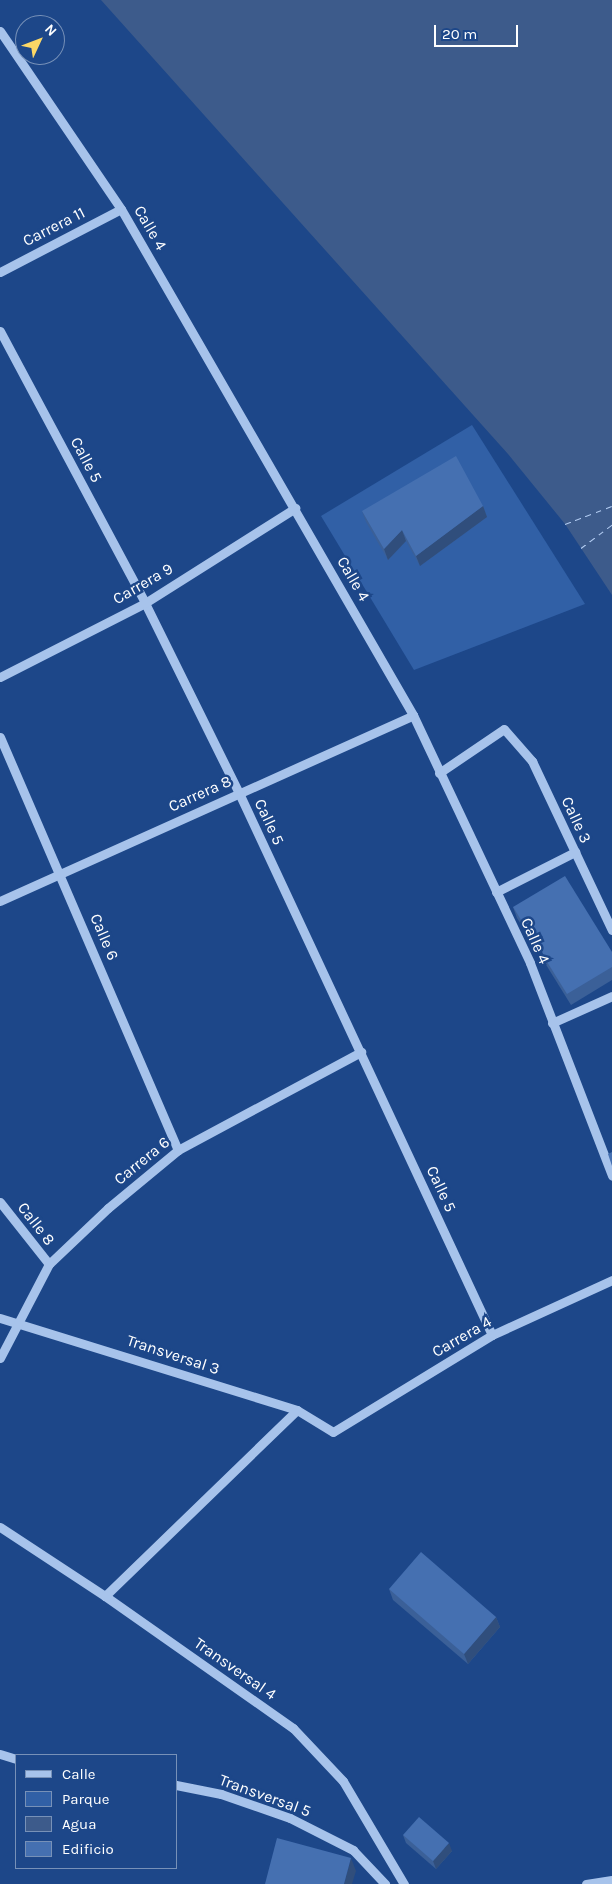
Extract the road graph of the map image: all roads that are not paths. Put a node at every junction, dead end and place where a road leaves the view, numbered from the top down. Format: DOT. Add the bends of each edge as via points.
graph roads {
  1 [pos="0,31"];
  2 [pos="121,208"];
  3 [pos="0,272"];
  4 [pos="0,331"];
  5 [pos="295,508"];
  6 [pos="144,603"];
  7 [pos="0,677"];
  8 [pos="413,715"];
  9 [pos="0,737"];
  10 [pos="439,774"];
  11 [pos="239,793"];
  12 [pos="575,852"];
  13 [pos="61,874"];
  14 [pos="496,892"];
  15 [pos="0,901"];
  16 [pos="612,930"];
  17 [pos="612,996"];
  18 [pos="552,1023"];
  19 [pos="361,1052"];
  20 [pos="178,1150"];
  21 [pos="612,1176"];
  22 [pos="0,1202"];
  23 [pos="49,1264"];
  24 [pos="612,1280"];
  25 [pos="0,1318"];
  26 [pos="17,1321"];
  27 [pos="492,1335"];
  28 [pos="0,1358"];
  29 [pos="297,1410"];
  30 [pos="333,1432"];
  31 [pos="0,1527"];
  32 [pos="105,1596"];
  33 [pos="0,1754"];
  34 [pos="15,1759"];
  35 [pos="178,1785"];
  36 [pos="612,1880"];
  37 [pos="385,1884"];
  38 [pos="404,1884"];
  39 [pos="586,1884"];
  1 -- 2 [label="street, Calle 4"];
  2 -- 3 [label="street, Carrera 11"];
  2 -- 5 [label="street, Calle 4"];
  4 -- 6 [label="street, Calle 5"];
  5 -- 6 [label="street, Carrera 9"];
  5 -- 8 [label="street, Calle 4"];
  6 -- 7 [label="street, Carrera 9"];
  6 -- 11 [label="street, Calle 5"];
  8 -- 10 [label="street, Calle 4"];
  8 -- 11 [label="street, Carrera 8"];
  9 -- 13 [label="street, Calle 6"];
  10 -- 12 [label="street, Calle 3" via="504,729 532,761"];
  10 -- 14 [label="street, Calle 4"];
  11 -- 13 [label="street, Carrera 8"];
  11 -- 19 [label="street, Calle 5"];
  12 -- 14 [label="street"];
  12 -- 16 [label="street, Calle 3"];
  13 -- 15 [label="street, Carrera 8"];
  13 -- 20 [label="street, Calle 6"];
  14 -- 18 [label="street, Calle 4" via="530,963"];
  17 -- 18 [label="street"];
  18 -- 21 [label="street, Calle 4"];
  19 -- 20 [label="street, Carrera 6"];
  19 -- 27 [label="street, Calle 5"];
  20 -- 23 [label="street, Carrera 6" via="108,1208"];
  22 -- 23 [label="street, Calle 8"];
  23 -- 26 [label="street, Carrera 6"];
  24 -- 27 [label="street, Carrera 4"];
  25 -- 26 [label="street, Transversal 3"];
  26 -- 28 [label="street, Carrera 6"];
  26 -- 29 [label="street, Transversal 3"];
  27 -- 30 [label="street, Carrera 4"];
  29 -- 30 [label="street, Transversal 3"];
  29 -- 32 [label="street"];
  31 -- 32 [label="street, Transversal 4"];
  32 -- 38 [label="street, Transversal 4" via="293,1728 342,1781"];
  33 -- 34 [label="street"];
  35 -- 37 [label="street, Transversal 5" via="221,1794 290,1818 353,1850"];
  36 -- 39 [label="street"];
}
